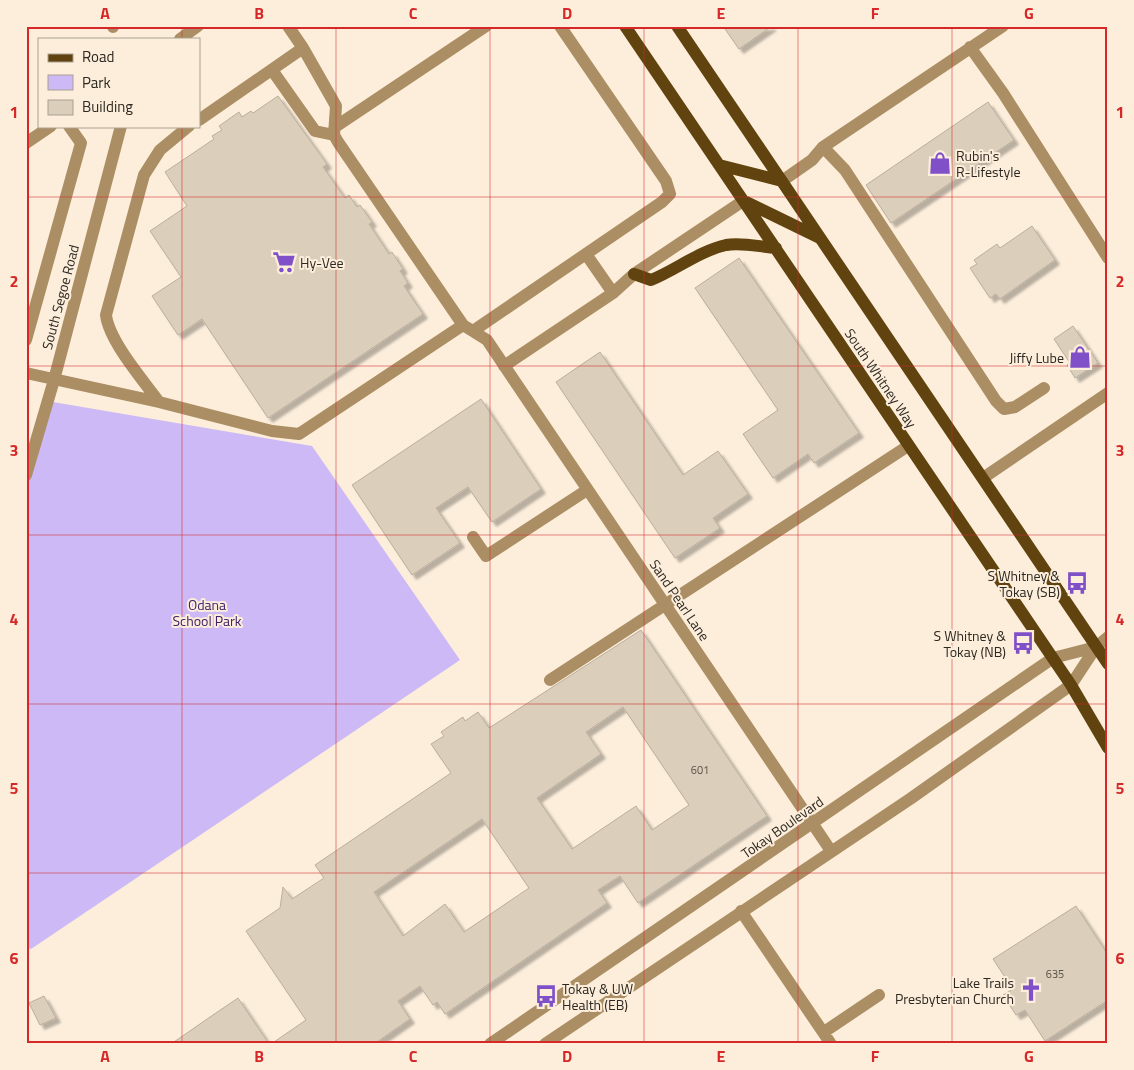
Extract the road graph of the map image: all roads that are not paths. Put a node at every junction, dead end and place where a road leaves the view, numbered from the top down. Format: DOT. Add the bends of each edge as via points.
graph roads {
  1 [pos="198,26"];
  2 [pos="288,26"];
  3 [pos="486,26"];
  4 [pos="560,26"];
  5 [pos="625,26"];
  6 [pos="677,26"];
  7 [pos="1003,26"];
  8 [pos="181,38"];
  9 [pos="970,47"];
  10 [pos="303,48"];
  11 [pos="272,70"];
  12 [pos="200,119"];
  13 [pos="48,128"];
  14 [pos="70,128"];
  15 [pos="120,128"];
  16 [pos="187,128"];
  17 [pos="335,131"];
  18 [pos="26,143"];
  19 [pos="823,148"];
  20 [pos="719,165"];
  21 [pos="782,181"];
  22 [pos="744,201"];
  23 [pos="820,238"];
  24 [pos="776,248"];
  25 [pos="586,254"];
  26 [pos="1108,258"];
  27 [pos="634,274"];
  28 [pos="613,293"];
  29 [pos="468,328"];
  30 [pos="26,340"];
  31 [pos="504,366"];
  32 [pos="26,374"];
  33 [pos="54,380"];
  34 [pos="1044,388"];
  35 [pos="1108,393"];
  36 [pos="159,402"];
  37 [pos="908,446"];
  38 [pos="26,476"];
  39 [pos="982,478"];
  40 [pos="587,490"];
  41 [pos="473,537"];
  42 [pos="665,605"];
  43 [pos="1108,637"];
  44 [pos="1096,647"];
  45 [pos="1053,658"];
  46 [pos="1108,664"];
  47 [pos="550,680"];
  48 [pos="1071,685"];
  49 [pos="1108,748"];
  50 [pos="812,824"];
  51 [pos="831,851"];
  52 [pos="741,911"];
  53 [pos="879,995"];
  54 [pos="824,1032"];
  55 [pos="490,1044"];
  56 [pos="545,1044"];
  57 [pos="832,1044"];
  1 -- 8 [label="street"];
  2 -- 10 [label="street"];
  3 -- 17 [label="street"];
  4 -- 25 [label="street" via="670,188 670,194 662,202"];
  5 -- 20 [label="main road, South Whitney Way"];
  6 -- 21 [label="main road, South Whitney Way"];
  7 -- 9 [label="street"];
  9 -- 19 [label="street"];
  9 -- 26 [label="street"];
  10 -- 11 [label="street"];
  10 -- 17 [label="street" via="336,106"];
  11 -- 12 [label="street"];
  11 -- 17 [label="street" via="315,130"];
  13 -- 18 [label="street"];
  14 -- 30 [label="street, South Segoe Road" via="81,143"];
  15 -- 33 [label="street, South Segoe Road"];
  16 -- 36 [label="street" via="160,150 144,175 106,315 116,341"];
  17 -- 29 [label="street, Sand Pearl Lane" via="360,178"];
  19 -- 21 [label="street"];
  19 -- 34 [label="street" via="845,170 996,401 1004,409 1015,407"];
  20 -- 21 [label="main road"];
  20 -- 22 [label="main road, South Whitney Way"];
  21 -- 23 [label="main road, South Whitney Way"];
  22 -- 23 [label="main road"];
  22 -- 24 [label="main road, South Whitney Way"];
  22 -- 27 [label="street"];
  23 -- 39 [label="main road, South Whitney Way"];
  24 -- 27 [label="main road" via="726,245 651,280"];
  24 -- 37 [label="main road, South Whitney Way"];
  25 -- 28 [label="street"];
  25 -- 29 [label="street"];
  27 -- 28 [label="street"];
  28 -- 31 [label="street"];
  29 -- 31 [label="street, Sand Pearl Lane" via="487,340"];
  29 -- 36 [label="street" via="299,434 272,431"];
  31 -- 40 [label="street, Sand Pearl Lane"];
  32 -- 33 [label="street"];
  33 -- 36 [label="street"];
  33 -- 38 [label="street, South Segoe Road"];
  35 -- 39 [label="street"];
  37 -- 42 [label="street"];
  37 -- 45 [label="main road, South Whitney Way"];
  39 -- 44 [label="main road, South Whitney Way"];
  40 -- 41 [label="street" via="486,556"];
  40 -- 42 [label="street, Sand Pearl Lane"];
  42 -- 47 [label="street"];
  42 -- 50 [label="street, Sand Pearl Lane"];
  43 -- 44 [label="street, Tokay Boulevard"];
  44 -- 45 [label="street, Tokay Boulevard"];
  44 -- 46 [label="main road, South Whitney Way"];
  44 -- 48 [label="street, Tokay Boulevard"];
  45 -- 48 [label="main road, South Whitney Way"];
  45 -- 50 [label="street, Tokay Boulevard"];
  48 -- 49 [label="main road, South Whitney Way"];
  48 -- 51 [label="street, Tokay Boulevard"];
  50 -- 51 [label="street, Sand Pearl Lane"];
  50 -- 55 [label="street, Tokay Boulevard"];
  51 -- 52 [label="street, Tokay Boulevard"];
  52 -- 54 [label="street"];
  52 -- 56 [label="street, Tokay Boulevard"];
  53 -- 54 [label="street"];
  54 -- 57 [label="street"];
}
